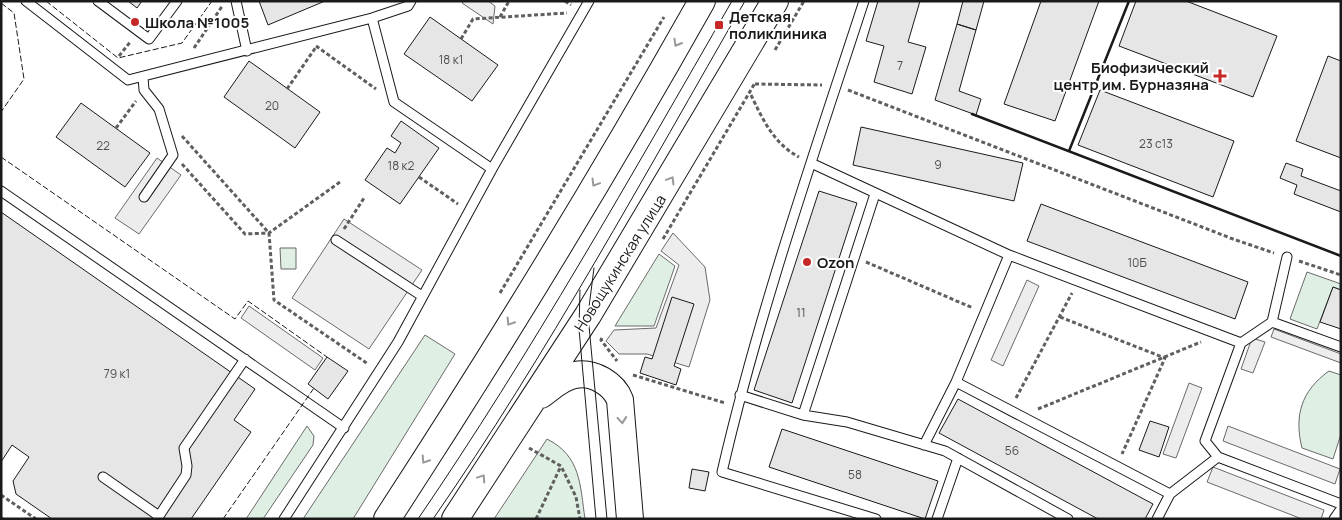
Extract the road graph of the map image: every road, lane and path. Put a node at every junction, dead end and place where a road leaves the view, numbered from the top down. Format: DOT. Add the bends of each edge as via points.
graph roads {
  1 [pos="26,1"];
  2 [pos="98,1"];
  3 [pos="177,1"];
  4 [pos="226,1"];
  5 [pos="236,1"];
  6 [pos="411,1"];
  7 [pos="510,1"];
  8 [pos="589,1"];
  9 [pos="702,1"];
  10 [pos="776,1"];
  11 [pos="804,1"];
  12 [pos="864,1"];
  13 [pos="582,13"];
  14 [pos="500,17"];
  15 [pos="372,18"];
  16 [pos="659,26"];
  17 [pos="135,36"];
  18 [pos="303,37"];
  19 [pos="461,39"];
  20 [pos="316,46"];
  21 [pos="192,50"];
  22 [pos="247,51"];
  23 [pos="774,51"];
  24 [pos="118,58"];
  25 [pos="760,76"];
  26 [pos="143,77"];
  27 [pos="755,84"];
  28 [pos="836,86"];
  29 [pos="287,88"];
  30 [pos="144,90"];
  31 [pos="750,94"];
  32 [pos="394,102"];
  33 [pos="159,109"];
  34 [pos="116,128"];
  35 [pos="788,152"];
  36 [pos="173,154"];
  37 [pos="811,163"];
  38 [pos="492,170"];
  39 [pos="419,177"];
  40 [pos="340,182"];
  41 [pos="1,191"];
  42 [pos="875,194"];
  43 [pos="144,197"];
  44 [pos="364,198"];
  45 [pos="469,212"];
  46 [pos="269,233"];
  47 [pos="1233,239"];
  48 [pos="336,240"];
  49 [pos="659,245"];
  50 [pos="1009,255"];
  51 [pos="854,257"];
  52 [pos="1287,257"];
  53 [pos="1078,282"];
  54 [pos="422,296"];
  55 [pos="496,300"];
  56 [pos="984,313"];
  57 [pos="1060,317"];
  58 [pos="1272,322"];
  59 [pos="605,333"];
  60 [pos="1218,336"];
  61 [pos="601,340"];
  62 [pos="1241,343"];
  63 [pos="1341,347"];
  64 [pos="1165,358"];
  65 [pos="245,360"];
  66 [pos="379,371"];
  67 [pos="625,373"];
  68 [pos="956,382"];
  69 [pos="740,395"];
  70 [pos="534,399"];
  71 [pos="737,407"];
  72 [pos="1010,410"];
  73 [pos="803,414"];
  74 [pos="1022,416"];
  75 [pos="344,428"];
  76 [pos="924,445"];
  77 [pos="530,448"];
  78 [pos="1218,456"];
  79 [pos="958,458"];
  80 [pos="561,466"];
  81 [pos="1117,466"];
  82 [pos="103,477"];
  83 [pos="1170,494"];
  84 [pos="1,495"];
  85 [pos="1341,504"];
  86 [pos="1341,509"];
  87 [pos="158,517"];
  88 [pos="36,519"];
  89 [pos="284,519"];
  90 [pos="387,519"];
  91 [pos="455,519"];
  92 [pos="536,519"];
  93 [pos="580,519"];
  94 [pos="630,519"];
  95 [pos="876,519"];
  96 [pos="937,519"];
  97 [pos="1068,519"];
  98 [pos="1157,519"];
  99 [pos="1334,519"];
  1 -- 26 [label="lane" via="128,80"];
  2 -- 3 [label="lane" via="149,39"];
  4 -- 21 [label="path"];
  5 -- 22 [label="lane"];
  6 -- 15 [label="lane" via="408,6"];
  7 -- 14 [label="path"];
  8 -- 13 [label="lane"];
  9 -- 90 [label="main road, one-way" via="574,219"];
  70 -- 10 [label="main road, Новощукинская улица, one-way" via="662,195"];
  11 -- 23 [label="path"];
  12 -- 28 [label="lane"];
  13 -- 14 [label="path"];
  13 -- 38 [label="lane"];
  14 -- 19 [label="path" via="473,19"];
  15 -- 18 [label="lane"];
  15 -- 32 [label="lane"];
  16 -- 55 [label="path"];
  17 -- 24 [label="path"];
  18 -- 20 [label="path"];
  18 -- 22 [label="lane"];
  20 -- 29 [label="path"];
  20 -- 32 [label="path"];
  22 -- 26 [label="lane"];
  25 -- 27 [label="path"];
  26 -- 30 [label="lane"];
  27 -- 28 [label="path"];
  27 -- 31 [label="path"];
  28 -- 37 [label="lane"];
  28 -- 47 [label="path"];
  30 -- 33 [label="lane"];
  30 -- 34 [label="path"];
  31 -- 35 [label="path" via="766,128"];
  31 -- 49 [label="path"];
  32 -- 38 [label="lane"];
  33 -- 36 [label="lane"];
  33 -- 46 [label="path"];
  36 -- 43 [label="lane"];
  36 -- 46 [label="path" via="245,234"];
  37 -- 42 [label="lane"];
  37 -- 69 [label="lane"];
  38 -- 45 [label="lane"];
  39 -- 45 [label="path"];
  40 -- 46 [label="path"];
  41 -- 65 [label="lane"];
  42 -- 50 [label="lane"];
  42 -- 51 [label="lane"];
  44 -- 48 [label="path"];
  45 -- 54 [label="lane"];
  46 -- 66 [label="path" via="274,300"];
  48 -- 54 [label="lane"];
  50 -- 53 [label="lane"];
  50 -- 56 [label="lane"];
  51 -- 56 [label="path"];
  51 -- 73 [label="lane"];
  52 -- 58 [label="lane"];
  53 -- 57 [label="path"];
  53 -- 60 [label="lane"];
  54 -- 66 [label="lane"];
  56 -- 68 [label="lane"];
  57 -- 64 [label="path"];
  57 -- 72 [label="path"];
  58 -- 62 [label="lane"];
  58 -- 63 [label="lane"];
  59 -- 61 [label="path"];
  60 -- 62 [label="lane"];
  60 -- 64 [label="path"];
  62 -- 78 [label="lane" via="1205,441"];
  64 -- 74 [label="path"];
  64 -- 81 [label="path"];
  65 -- 75 [label="lane"];
  65 -- 87 [label="lane" via="184,448 188,466 186,475"];
  66 -- 75 [label="lane"];
  67 -- 71 [label="path"];
  68 -- 72 [label="lane"];
  68 -- 76 [label="lane"];
  69 -- 71 [label="lane"];
  69 -- 73 [label="lane"];
  91 -- 70 [label="main road, Новощукинская улица, one-way"];
  70 -- 94 [label="main road, one-way" via="562,379 577,374 602,380 616,391 620,400"];
  71 -- 95 [label="lane" via="722,472"];
  72 -- 74 [label="lane"];
  73 -- 76 [label="lane" via="846,422"];
  74 -- 81 [label="lane"];
  75 -- 89 [label="lane"];
  76 -- 79 [label="lane"];
  77 -- 80 [label="path"];
  78 -- 83 [label="lane"];
  78 -- 85 [label="lane"];
  79 -- 96 [label="lane"];
  79 -- 97 [label="lane"];
  80 -- 92 [label="path"];
  80 -- 93 [label="path" via="576,497"];
  81 -- 83 [label="lane"];
  82 -- 87 [label="lane"];
  83 -- 98 [label="lane"];
  84 -- 88 [label="path"];
  86 -- 99 [label="lane"];
}
